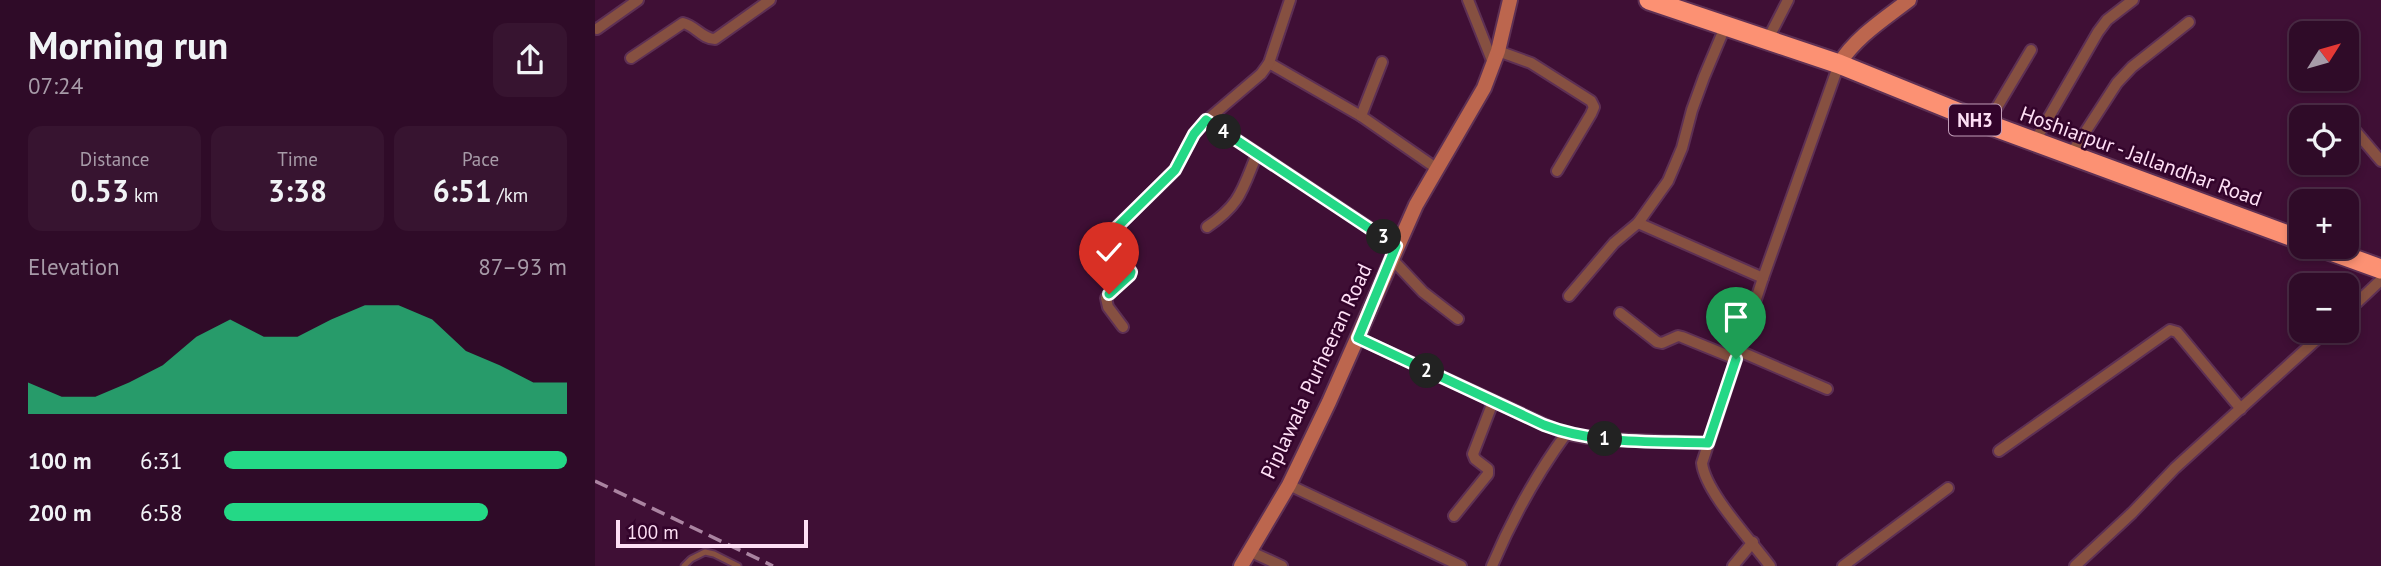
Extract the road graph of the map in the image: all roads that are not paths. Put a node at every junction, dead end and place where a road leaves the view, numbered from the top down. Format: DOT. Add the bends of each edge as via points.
graph roads {
  1 [pos="638,0"];
  2 [pos="770,0"];
  3 [pos="1290,0"];
  4 [pos="1468,0"];
  5 [pos="1510,0"];
  6 [pos="1649,0"];
  7 [pos="1788,0"];
  8 [pos="1909,0"];
  9 [pos="2133,0"];
  10 [pos="2189,22"];
  11 [pos="1725,27"];
  12 [pos="597,29"];
  13 [pos="1767,39"];
  14 [pos="2031,50"];
  15 [pos="1496,57"];
  16 [pos="631,58"];
  17 [pos="1269,62"];
  18 [pos="1382,62"];
  19 [pos="1839,64"];
  20 [pos="1361,116"];
  21 [pos="1206,120"];
  22 [pos="1987,124"];
  23 [pos="2359,136"];
  24 [pos="2035,141"];
  25 [pos="1257,154"];
  26 [pos="2071,154"];
  27 [pos="2381,161"];
  28 [pos="1436,168"];
  29 [pos="1557,172"];
  30 [pos="1638,223"];
  31 [pos="1207,227"];
  32 [pos="2289,236"];
  33 [pos="1393,252"];
  34 [pos="2352,259"];
  35 [pos="2381,270"];
  36 [pos="1763,278"];
  37 [pos="2381,280"];
  38 [pos="1569,296"];
  39 [pos="2359,301"];
  40 [pos="1620,313"];
  41 [pos="1458,319"];
  42 [pos="1123,327"];
  43 [pos="1358,338"];
  44 [pos="2313,343"];
  45 [pos="1737,355"];
  46 [pos="1827,389"];
  47 [pos="1493,401"];
  48 [pos="2241,409"];
  49 [pos="1566,434"];
  50 [pos="1708,443"];
  51 [pos="1999,451"];
  52 [pos="1289,485"];
  53 [pos="1948,488"];
  54 [pos="1454,516"];
  55 [pos="1753,542"];
  56 [pos="1248,551"];
  57 [pos="684,566"];
  58 [pos="738,566"];
  59 [pos="1241,566"];
  60 [pos="1282,566"];
  61 [pos="1461,566"];
  62 [pos="1492,566"];
  63 [pos="1733,566"];
  64 [pos="1770,566"];
  65 [pos="1843,566"];
  66 [pos="2075,566"];
  1 -- 12 [label="street"];
  2 -- 16 [label="street" via="715,39 683,23"];
  3 -- 17 [label="street"];
  4 -- 15 [label="street"];
  5 -- 15 [label="street, Piplawala Purheeran Road"];
  6 -- 11 [label="highway, Hoshiarpur - Jallandhar Road / NH3"];
  7 -- 13 [label="street"];
  8 -- 19 [label="street" via="1861,36"];
  9 -- 24 [label="street" via="2098,32"];
  10 -- 26 [label="street" via="2125,75"];
  11 -- 13 [label="highway, Hoshiarpur - Jallandhar Road / NH3"];
  11 -- 30 [label="street" via="1668,181"];
  13 -- 19 [label="highway, Hoshiarpur - Jallandhar Road / NH3"];
  14 -- 22 [label="street"];
  15 -- 28 [label="street, Piplawala Purheeran Road" via="1484,88"];
  15 -- 29 [label="street" via="1531,63 1591,101 1591,114"];
  17 -- 20 [label="street"];
  17 -- 21 [label="street"];
  18 -- 20 [label="street"];
  19 -- 22 [label="highway, Hoshiarpur - Jallandhar Road / NH3"];
  19 -- 36 [label="street"];
  20 -- 28 [label="street"];
  21 -- 25 [label="street"];
  21 -- 42 [label="street" via="1175,170 1107,237 1131,272 1106,298"];
  22 -- 24 [label="highway, Hoshiarpur - Jallandhar Road / NH3"];
  23 -- 27 [label="street"];
  24 -- 26 [label="highway, Hoshiarpur - Jallandhar Road / NH3"];
  25 -- 31 [label="street" via="1240,197"];
  25 -- 33 [label="street"];
  26 -- 32 [label="highway, Hoshiarpur - Jallandhar Road / NH3"];
  28 -- 33 [label="street, Piplawala Purheeran Road"];
  30 -- 36 [label="street"];
  30 -- 38 [label="street" via="1607,250"];
  33 -- 41 [label="street" via="1429,297"];
  33 -- 43 [label="street, Piplawala Purheeran Road"];
  34 -- 35 [label="highway"];
  36 -- 45 [label="street"];
  37 -- 39 [label="street"];
  40 -- 45 [label="street" via="1657,342 1678,336"];
  43 -- 47 [label="street"];
  43 -- 52 [label="street, Piplawala Purheeran Road"];
  44 -- 48 [label="street"];
  45 -- 46 [label="street"];
  45 -- 50 [label="street"];
  47 -- 49 [label="street"];
  47 -- 54 [label="street" via="1473,453 1488,474"];
  48 -- 51 [label="street" via="2177,332 2170,330"];
  48 -- 66 [label="street"];
  49 -- 50 [label="street"];
  49 -- 62 [label="street" via="1516,514"];
  50 -- 55 [label="street" via="1703,475"];
  52 -- 56 [label="street, Piplawala Purheeran Road"];
  52 -- 61 [label="street"];
  53 -- 65 [label="street"];
  55 -- 63 [label="street"];
  55 -- 64 [label="street"];
  56 -- 59 [label="street, Piplawala Purheeran Road"];
  56 -- 60 [label="street"];
  57 -- 58 [label="lane" via="705,552"];
}
